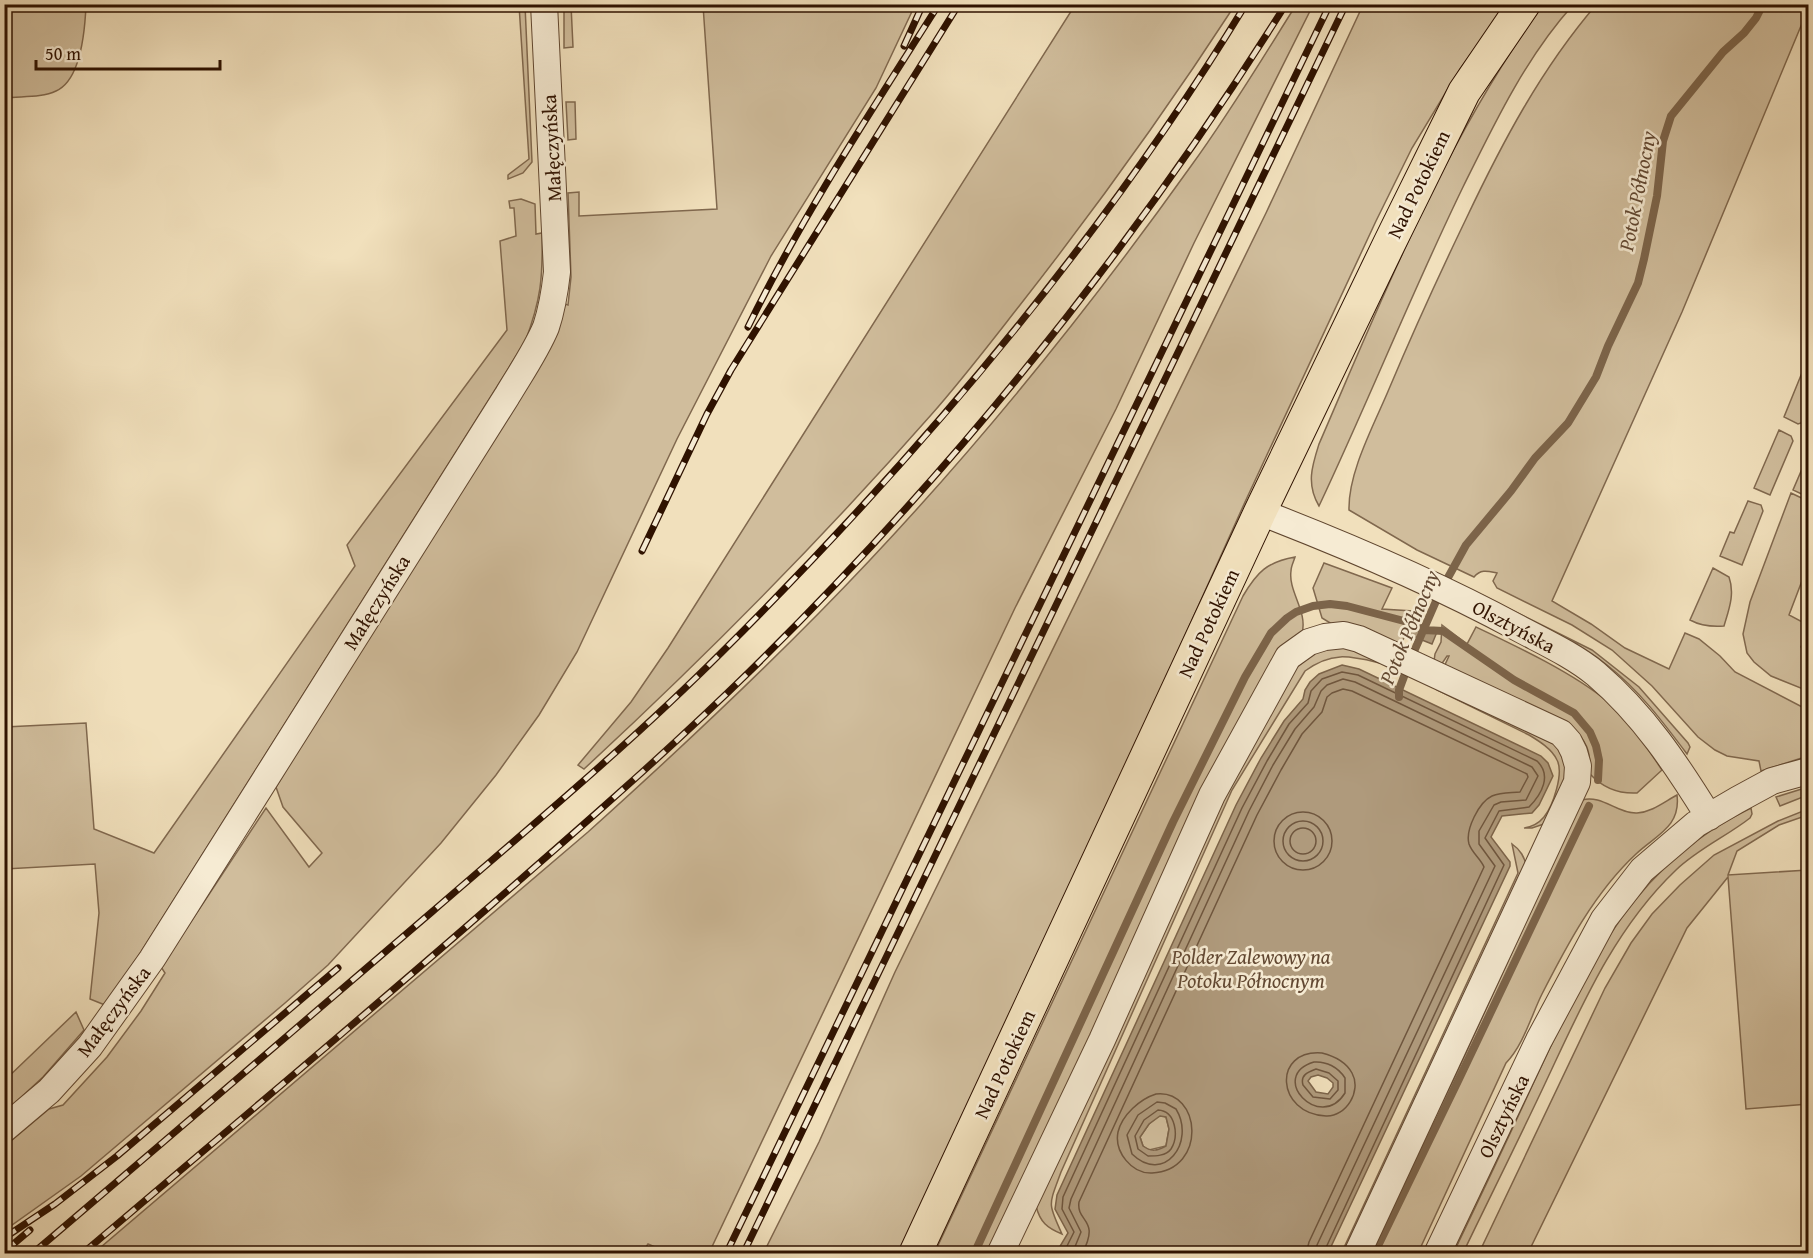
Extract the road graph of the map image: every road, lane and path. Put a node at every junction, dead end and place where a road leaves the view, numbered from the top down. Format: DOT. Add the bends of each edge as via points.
graph roads {
  1 [pos="544,4"];
  2 [pos="1524,4"];
  3 [pos="1260,512"];
  4 [pos="1809,771"];
  5 [pos="1709,817"];
  6 [pos="4,1129"];
  7 [pos="915,1254"];
  8 [pos="1000,1254"];
  9 [pos="1357,1254"];
  10 [pos="1437,1254"];
  1 -- 6 [label="street, Małęczyńska" via="558,272 546,327 501,406 129,993 49,1091"];
  2 -- 3 [label="main road, Nad Potokiem" via="1464,92"];
  3 -- 5 [label="street, Olsztyńska" via="1459,596 1573,657 1620,696 1647,726"];
  3 -- 7 [label="main road, Nad Potokiem"];
  4 -- 5 [label="street, Olsztyńska" via="1772,781"];
  5 -- 10 [label="street, Olsztyńska" via="1642,870 1604,919 1539,1040"];
  8 -- 9 [label="street" via="1212,795 1288,657 1309,642 1344,635 1561,733 1578,766 1577,782"];
}
